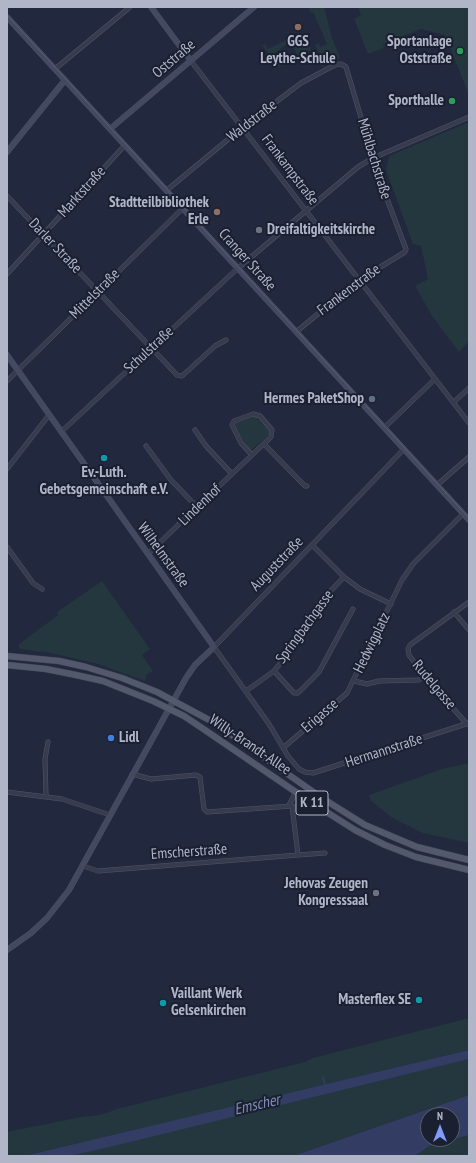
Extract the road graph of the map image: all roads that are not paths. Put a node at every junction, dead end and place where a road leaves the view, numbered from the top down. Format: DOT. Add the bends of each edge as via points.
graph roads {
  1 [pos="130,7"];
  2 [pos="151,7"];
  3 [pos="254,7"];
  4 [pos="7,17"];
  5 [pos="191,61"];
  6 [pos="343,65"];
  7 [pos="55,69"];
  8 [pos="65,80"];
  9 [pos="469,117"];
  10 [pos="242,127"];
  11 [pos="110,129"];
  12 [pos="125,144"];
  13 [pos="7,152"];
  14 [pos="373,158"];
  15 [pos="167,190"];
  16 [pos="7,196"];
  17 [pos="183,208"];
  18 [pos="306,211"];
  19 [pos="44,234"];
  20 [pos="405,252"];
  21 [pos="238,269"];
  22 [pos="7,274"];
  23 [pos="358,280"];
  24 [pos="99,291"];
  25 [pos="296,332"];
  26 [pos="226,340"];
  27 [pos="152,349"];
  28 [pos="7,355"];
  29 [pos="18,370"];
  30 [pos="435,379"];
  31 [pos="7,381"];
  32 [pos="469,388"];
  33 [pos="454,402"];
  34 [pos="49,415"];
  35 [pos="469,424"];
  36 [pos="384,428"];
  37 [pos="195,430"];
  38 [pos="60,432"];
  39 [pos="264,444"];
  40 [pos="146,446"];
  41 [pos="404,449"];
  42 [pos="252,455"];
  43 [pos="469,457"];
  44 [pos="7,469"];
  45 [pos="232,474"];
  46 [pos="437,485"];
  47 [pos="307,486"];
  48 [pos="197,507"];
  49 [pos="463,514"];
  50 [pos="469,520"];
  51 [pos="312,545"];
  52 [pos="7,547"];
  53 [pos="148,554"];
  54 [pos="344,577"];
  55 [pos="42,589"];
  56 [pos="469,602"];
  57 [pos="391,604"];
  58 [pos="352,609"];
  59 [pos="454,612"];
  60 [pos="469,630"];
  61 [pos="214,647"];
  62 [pos="7,656"];
  63 [pos="7,665"];
  64 [pos="274,671"];
  65 [pos="425,677"];
  66 [pos="354,681"];
  67 [pos="246,691"];
  68 [pos="174,700"];
  69 [pos="170,708"];
  70 [pos="468,724"];
  71 [pos="48,742"];
  72 [pos="283,748"];
  73 [pos="300,769"];
  74 [pos="132,774"];
  75 [pos="7,792"];
  76 [pos="296,792"];
  77 [pos="46,796"];
  78 [pos="306,799"];
  79 [pos="289,805"];
  80 [pos="293,809"];
  81 [pos="110,815"];
  82 [pos="325,852"];
  83 [pos="298,855"];
  84 [pos="469,860"];
  85 [pos="83,866"];
  86 [pos="469,870"];
  87 [pos="7,950"];
  1 -- 7 [label="street"];
  2 -- 5 [label="street, Frankampstraße"];
  3 -- 5 [label="street, Oststraße"];
  4 -- 7 [label="street, Cranger Straße"];
  5 -- 10 [label="street, Frankampstraße"];
  5 -- 11 [label="street, Oststraße"];
  6 -- 10 [label="street, Waldstraße" via="335,65 301,83"];
  6 -- 14 [label="street, Mühlbachstraße" via="347,70"];
  7 -- 8 [label="street, Cranger Straße"];
  8 -- 11 [label="street, Cranger Straße"];
  8 -- 13 [label="street"];
  9 -- 14 [label="street, Schulstraße"];
  10 -- 15 [label="street, Waldstraße"];
  10 -- 18 [label="street, Frankampstraße"];
  11 -- 12 [label="street, Cranger Straße"];
  12 -- 15 [label="street, Cranger Straße"];
  12 -- 19 [label="street, Marktstraße"];
  14 -- 18 [label="street, Schulstraße" via="358,167"];
  14 -- 20 [label="street, Mühlbachstraße"];
  15 -- 17 [label="street, Cranger Straße"];
  16 -- 19 [label="street, Darler Straße"];
  17 -- 21 [label="street, Cranger Straße"];
  17 -- 24 [label="street, Mittelstraße"];
  18 -- 21 [label="street, Schulstraße"];
  18 -- 23 [label="street, Frankampstraße"];
  19 -- 22 [label="street, Marktstraße"];
  19 -- 24 [label="street, Darler Straße"];
  20 -- 23 [label="street, Frankenstraße"];
  21 -- 25 [label="street, Cranger Straße"];
  21 -- 27 [label="street, Schulstraße"];
  23 -- 25 [label="street, Frankenstraße"];
  23 -- 30 [label="street, Frankampstraße"];
  24 -- 27 [label="street, Darler Straße"];
  24 -- 29 [label="street, Mittelstraße"];
  25 -- 36 [label="street, Cranger Straße"];
  26 -- 27 [label="street, Darler Straße" via="215,346 182,376 177,376"];
  27 -- 38 [label="street, Schulstraße"];
  28 -- 29 [label="street, Wilhelmstraße"];
  29 -- 31 [label="street, Mittelstraße"];
  29 -- 34 [label="street, Wilhelmstraße"];
  30 -- 33 [label="street, Frankampstraße"];
  30 -- 36 [label="street"];
  32 -- 33 [label="street"];
  33 -- 35 [label="street, Frankampstraße"];
  34 -- 38 [label="street, Wilhelmstraße"];
  34 -- 44 [label="street"];
  36 -- 41 [label="street, Cranger Straße"];
  37 -- 45 [label="street"];
  38 -- 53 [label="street, Wilhelmstraße"];
  39 -- 42 [label="street, Lindenhof"];
  39 -- 42 [label="street, Lindenhof" via="271,437 272,430 260,416 253,414 232,423 233,430"];
  39 -- 47 [label="street"];
  40 -- 48 [label="street" via="171,480"];
  41 -- 46 [label="street, Cranger Straße"];
  41 -- 51 [label="street, Auguststraße"];
  42 -- 45 [label="street, Lindenhof"];
  43 -- 46 [label="street"];
  45 -- 48 [label="street, Lindenhof"];
  46 -- 49 [label="street, Cranger Straße"];
  48 -- 53 [label="street, Lindenhof"];
  49 -- 50 [label="street, Cranger Straße"];
  49 -- 57 [label="street, Hedwigplatz" via="413,564"];
  51 -- 54 [label="street, Springbachgasse"];
  51 -- 61 [label="street, Auguststraße"];
  52 -- 55 [label="street" via="33,583"];
  53 -- 61 [label="street, Wilhelmstraße"];
  54 -- 57 [label="street, Springbachgasse" via="360,589"];
  54 -- 64 [label="street, Springbachgasse" via="320,602 290,651"];
  56 -- 59 [label="street, Rudelgasse"];
  57 -- 66 [label="street, Hedwigplatz"];
  58 -- 64 [label="street" via="319,672 298,693"];
  59 -- 60 [label="street"];
  59 -- 65 [label="street, Rudelgasse" via="408,649 409,655"];
  61 -- 67 [label="street, Wilhelmstraße"];
  61 -- 68 [label="street, Auguststraße" via="195,666"];
  62 -- 68 [label="main road, Willy-Brandt-Allee / K 11" via="86,667 122,678"];
  63 -- 69 [label="main road, Willy-Brandt-Allee / K 11" via="46,669 103,681"];
  64 -- 67 [label="street, Springbachgasse"];
  65 -- 66 [label="street, Hedwigplatz" via="418,680 379,681 367,684"];
  65 -- 70 [label="street, Rudelgasse"];
  66 -- 72 [label="street, Erigasse" via="347,693"];
  67 -- 72 [label="street, Wilhelmstraße"];
  68 -- 69 [label="street"];
  68 -- 84 [label="main road, Willy-Brandt-Allee / K 11" via="232,735 365,825 417,847"];
  69 -- 74 [label="street"];
  69 -- 76 [label="main road, Willy-Brandt-Allee / K 11"];
  70 -- 73 [label="street, Hermannstraße" via="313,773"];
  71 -- 77 [label="street" via="44,759"];
  72 -- 73 [label="street, Wilhelmstraße"];
  74 -- 79 [label="street" via="151,779 196,775 200,777 204,808 207,812"];
  74 -- 81 [label="street"];
  75 -- 77 [label="street"];
  76 -- 78 [label="main road, Willy-Brandt-Allee / K 11"];
  76 -- 79 [label="street"];
  77 -- 81 [label="street"];
  78 -- 80 [label="street"];
  78 -- 86 [label="main road, Willy-Brandt-Allee / K 11" via="355,830 385,845 416,857"];
  79 -- 80 [label="street"];
  80 -- 83 [label="street"];
  81 -- 85 [label="street"];
  82 -- 83 [label="street, Emscherstraße"];
  83 -- 85 [label="street, Emscherstraße" via="98,871"];
  85 -- 87 [label="street" via="69,890 47,918"];
}
